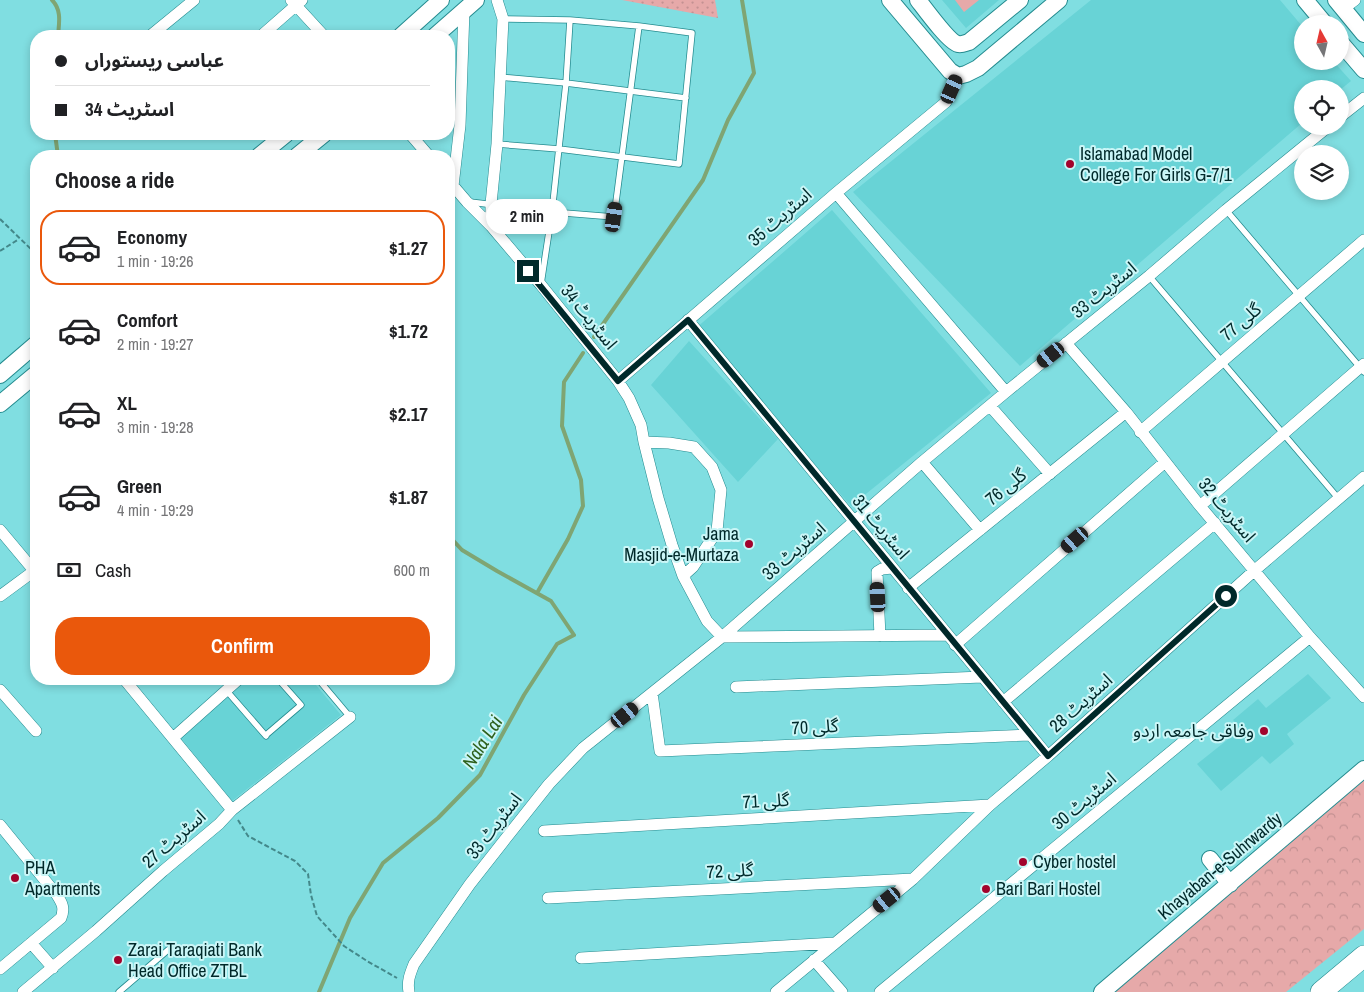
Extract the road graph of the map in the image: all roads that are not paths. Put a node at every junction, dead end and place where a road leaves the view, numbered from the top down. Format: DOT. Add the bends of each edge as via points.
graph roads {
  1 [pos="194,0"];
  2 [pos="441,0"];
  3 [pos="497,0"];
  4 [pos="890,0"];
  5 [pos="918,0"];
  6 [pos="1020,0"];
  7 [pos="1059,0"];
  8 [pos="1305,0"];
  9 [pos="296,2"];
  10 [pos="1345,3"];
  11 [pos="470,5"];
  12 [pos="1318,15"];
  13 [pos="503,18"];
  14 [pos="570,20"];
  15 [pos="639,26"];
  16 [pos="157,30"];
  17 [pos="267,30"];
  18 [pos="319,30"];
  19 [pos="408,30"];
  20 [pos="442,30"];
  21 [pos="1364,34"];
  22 [pos="1349,52"];
  23 [pos="1364,70"];
  24 [pos="954,73"];
  25 [pos="500,77"];
  26 [pos="566,83"];
  27 [pos="631,92"];
  28 [pos="686,98"];
  29 [pos="1364,98"];
  30 [pos="1349,110"];
  31 [pos="1318,135"];
  32 [pos="279,140"];
  33 [pos="317,140"];
  34 [pos="415,140"];
  35 [pos="497,144"];
  36 [pos="559,149"];
  37 [pos="266,150"];
  38 [pos="304,150"];
  39 [pos="424,150"];
  40 [pos="455,157"];
  41 [pos="622,157"];
  42 [pos="455,188"];
  43 [pos="836,193"];
  44 [pos="467,202"];
  45 [pos="491,204"];
  46 [pos="1226,210"];
  47 [pos="552,212"];
  48 [pos="491,226"];
  49 [pos="1364,240"];
  50 [pos="1149,276"];
  51 [pos="541,286"];
  52 [pos="1299,296"];
  53 [pos="688,320"];
  54 [pos="1066,343"];
  55 [pos="30,349"];
  56 [pos="1222,361"];
  57 [pos="1363,368"];
  58 [pos="0,374"];
  59 [pos="30,379"];
  60 [pos="618,381"];
  61 [pos="1006,392"];
  62 [pos="0,404"];
  63 [pos="990,406"];
  64 [pos="1126,412"];
  65 [pos="1140,432"];
  66 [pos="1284,433"];
  67 [pos="644,442"];
  68 [pos="922,462"];
  69 [pos="1165,462"];
  70 [pos="1050,474"];
  71 [pos="1364,477"];
  72 [pos="1338,498"];
  73 [pos="1200,506"];
  74 [pos="853,522"];
  75 [pos="1215,523"];
  76 [pos="0,530"];
  77 [pos="980,530"];
  78 [pos="30,566"];
  79 [pos="892,568"];
  80 [pos="1255,570"];
  81 [pos="30,575"];
  82 [pos="683,576"];
  83 [pos="908,588"];
  84 [pos="0,596"];
  85 [pos="948,635"];
  86 [pos="880,636"];
  87 [pos="722,637"];
  88 [pos="1310,637"];
  89 [pos="955,644"];
  90 [pos="982,677"];
  91 [pos="129,685"];
  92 [pos="232,685"];
  93 [pos="283,685"];
  94 [pos="323,685"];
  95 [pos="736,686"];
  96 [pos="0,690"];
  97 [pos="226,690"];
  98 [pos="652,693"];
  99 [pos="1364,697"];
  100 [pos="1003,702"];
  101 [pos="350,717"];
  102 [pos="36,731"];
  103 [pos="1030,735"];
  104 [pos="173,738"];
  105 [pos="1048,756"];
  106 [pos="1364,769"];
  107 [pos="990,805"];
  108 [pos="232,810"];
  109 [pos="0,825"];
  110 [pos="544,831"];
  111 [pos="1210,859"];
  112 [pos="913,879"];
  113 [pos="1230,884"];
  114 [pos="548,898"];
  115 [pos="31,943"];
  116 [pos="835,943"];
  117 [pos="168,950"];
  118 [pos="1364,956"];
  119 [pos="581,958"];
  120 [pos="814,960"];
  121 [pos="53,968"];
  122 [pos="0,969"];
  123 [pos="408,989"];
  124 [pos="23,992"];
  125 [pos="119,992"];
  126 [pos="776,992"];
  127 [pos="842,992"];
  128 [pos="880,992"];
  129 [pos="1102,992"];
  130 [pos="1321,992"];
  1 -- 16 [label="street"];
  2 -- 19 [label="street"];
  3 -- 13 [label="street"];
  4 -- 24 [label="street"];
  5 -- 6 [label="street" via="956,44 969,42"];
  7 -- 24 [label="street" via="978,68 966,74"];
  8 -- 12 [label="street"];
  9 -- 17 [label="street"];
  9 -- 18 [label="street"];
  10 -- 21 [label="street"];
  11 -- 20 [label="street"];
  11 -- 40 [label="street"];
  13 -- 14 [label="lane"];
  13 -- 25 [label="street"];
  14 -- 15 [label="lane"];
  14 -- 26 [label="lane"];
  15 -- 27 [label="lane"];
  15 -- 28 [label="lane" via="692,32"];
  22 -- 23 [label="street"];
  24 -- 43 [label="street, اسٹریٹ 35" via="946,102"];
  25 -- 26 [label="lane"];
  25 -- 35 [label="street"];
  26 -- 27 [label="lane"];
  26 -- 36 [label="lane"];
  27 -- 28 [label="lane"];
  27 -- 41 [label="lane"];
  28 -- 41 [label="lane" via="679,164"];
  29 -- 30 [label="street"];
  31 -- 46 [label="street, اسٹریٹ 33"];
  32 -- 37 [label="street"];
  33 -- 38 [label="street"];
  34 -- 39 [label="street"];
  35 -- 36 [label="lane"];
  35 -- 45 [label="street"];
  36 -- 41 [label="lane"];
  36 -- 47 [label="lane"];
  41 -- 47 [label="lane" via="614,217"];
  42 -- 44 [label="street, اسٹریٹ 34"];
  43 -- 53 [label="street, اسٹریٹ 35"];
  43 -- 61 [label="street"];
  44 -- 45 [label="lane"];
  44 -- 48 [label="street, اسٹریٹ 34"];
  45 -- 47 [label="lane"];
  45 -- 48 [label="street"];
  46 -- 50 [label="street, اسٹریٹ 33"];
  46 -- 52 [label="lane"];
  47 -- 51 [label="lane"];
  48 -- 51 [label="street, اسٹریٹ 34"];
  49 -- 52 [label="street, گلی 77"];
  50 -- 54 [label="street, اسٹریٹ 33"];
  50 -- 56 [label="lane"];
  51 -- 60 [label="street, اسٹریٹ 34"];
  52 -- 56 [label="street, گلی 77"];
  52 -- 57 [label="lane"];
  53 -- 60 [label="street, اسٹریٹ 35"];
  53 -- 74 [label="street, اسٹریٹ 31"];
  54 -- 61 [label="street, اسٹریٹ 33"];
  54 -- 64 [label="street, اسٹریٹ 32"];
  55 -- 58 [label="street"];
  56 -- 65 [label="street, گلی 77"];
  56 -- 66 [label="lane"];
  57 -- 66 [label="street"];
  59 -- 62 [label="street"];
  60 -- 67 [label="street, اسٹریٹ 34" via="641,425"];
  61 -- 63 [label="street, اسٹریٹ 33"];
  63 -- 68 [label="street, اسٹریٹ 33"];
  63 -- 70 [label="street"];
  64 -- 65 [label="street, اسٹریٹ 32"];
  64 -- 70 [label="street, گلی 76"];
  65 -- 69 [label="street, اسٹریٹ 32"];
  66 -- 72 [label="lane"];
  66 -- 73 [label="street"];
  67 -- 82 [label="street, اسٹریٹ 34"];
  67 -- 82 [label="street" via="694,447 712,467 721,490 717,531 693,567"];
  68 -- 74 [label="street, اسٹریٹ 33"];
  68 -- 77 [label="street"];
  69 -- 73 [label="street, اسٹریٹ 32"];
  69 -- 89 [label="street"];
  70 -- 77 [label="street, گلی 76"];
  71 -- 72 [label="street, اسٹریٹ 28"];
  72 -- 80 [label="street, اسٹریٹ 28"];
  73 -- 75 [label="street, اسٹریٹ 32"];
  74 -- 79 [label="street, اسٹریٹ 31"];
  74 -- 87 [label="street, اسٹریٹ 33"];
  75 -- 80 [label="street, اسٹریٹ 32"];
  75 -- 100 [label="street"];
  76 -- 78 [label="street"];
  77 -- 83 [label="street, گلی 76"];
  79 -- 83 [label="street, اسٹریٹ 31"];
  79 -- 86 [label="street" via="877,572"];
  80 -- 88 [label="street, اسٹریٹ 32"];
  80 -- 105 [label="street, اسٹریٹ 28"];
  81 -- 84 [label="street"];
  82 -- 87 [label="street, اسٹریٹ 34" via="707,621"];
  83 -- 85 [label="street, اسٹریٹ 31"];
  85 -- 86 [label="street"];
  85 -- 89 [label="street, اسٹریٹ 31"];
  86 -- 87 [label="street"];
  87 -- 98 [label="street, اسٹریٹ 33"];
  88 -- 99 [label="street, اسٹریٹ 32"];
  88 -- 128 [label="street, اسٹریٹ 30"];
  89 -- 90 [label="street, اسٹریٹ 31"];
  90 -- 95 [label="street"];
  90 -- 100 [label="street, اسٹریٹ 31"];
  91 -- 104 [label="street"];
  92 -- 97 [label="street"];
  93 -- 97 [label="lane" via="301,705 266,735"];
  94 -- 101 [label="lane"];
  96 -- 102 [label="street"];
  97 -- 104 [label="street"];
  98 -- 103 [label="street, گلی 70" via="660,751"];
  98 -- 123 [label="street, اسٹریٹ 33" via="583,748 549,784 470,884 414,964 408,977"];
  100 -- 103 [label="street, اسٹریٹ 31"];
  101 -- 108 [label="street, اسٹریٹ 27"];
  103 -- 105 [label="street, اسٹریٹ 31"];
  104 -- 108 [label="street"];
  105 -- 107 [label="street, اسٹریٹ 28"];
  106 -- 113 [label="street, Khayaban-e-Suhrwardy"];
  107 -- 110 [label="street, گلی 71"];
  107 -- 112 [label="street, اسٹریٹ 28"];
  108 -- 121 [label="street, اسٹریٹ 27"];
  109 -- 115 [label="street" via="63,904 61,918"];
  111 -- 113 [label="street"];
  112 -- 114 [label="street, گلی 72"];
  112 -- 116 [label="street, اسٹریٹ 28"];
  113 -- 129 [label="street, Khayaban-e-Suhrwardy"];
  115 -- 121 [label="street"];
  115 -- 122 [label="street"];
  116 -- 119 [label="street"];
  116 -- 120 [label="street, اسٹریٹ 28"];
  117 -- 125 [label="lane"];
  118 -- 130 [label="highway"];
  120 -- 126 [label="street, اسٹریٹ 28"];
  120 -- 127 [label="street"];
  121 -- 124 [label="street, اسٹریٹ 27"];
}
